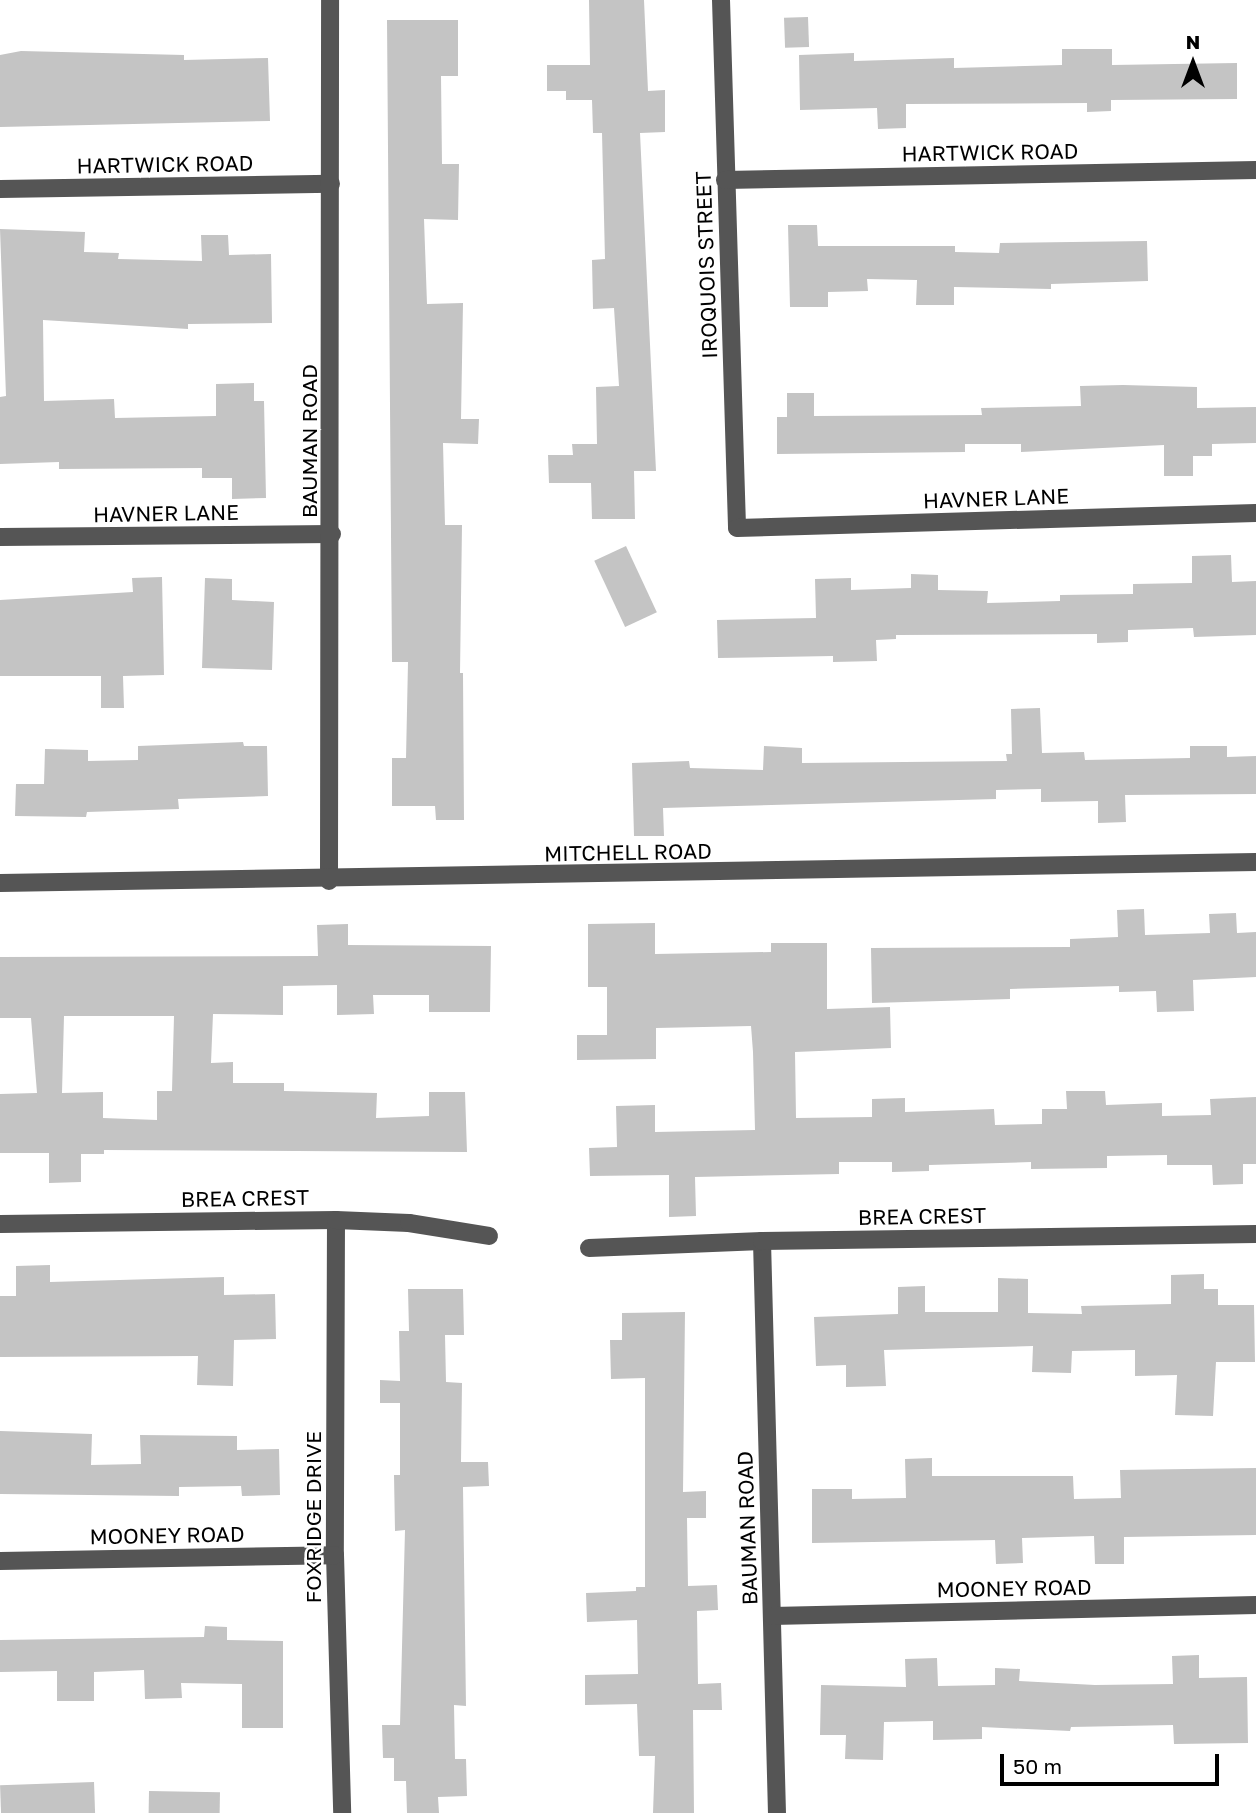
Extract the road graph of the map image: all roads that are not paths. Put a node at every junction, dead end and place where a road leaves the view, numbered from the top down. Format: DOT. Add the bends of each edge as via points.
graph roads {
  1 [pos="330,0"];
  2 [pos="721,0"];
  3 [pos="1256,170"];
  4 [pos="725,180"];
  5 [pos="331,184"];
  6 [pos="0,189"];
  7 [pos="1256,513"];
  8 [pos="737,528"];
  9 [pos="332,534"];
  10 [pos="0,537"];
  11 [pos="1256,862"];
  12 [pos="329,881"];
  13 [pos="0,883"];
  14 [pos="336,1220"];
  15 [pos="0,1224"];
  16 [pos="1256,1234"];
  17 [pos="489,1236"];
  18 [pos="762,1241"];
  19 [pos="589,1248"];
  20 [pos="335,1555"];
  21 [pos="0,1561"];
  22 [pos="1256,1605"];
  23 [pos="772,1616"];
  24 [pos="342,1813"];
  25 [pos="777,1813"];
  1 -- 5 [label="street, BAUMAN ROAD"];
  2 -- 4 [label="street, IROQUOIS STREET"];
  3 -- 4 [label="street, HARTWICK ROAD"];
  4 -- 8 [label="street, IROQUOIS STREET"];
  5 -- 6 [label="street, HARTWICK ROAD"];
  5 -- 9 [label="street, BAUMAN ROAD"];
  7 -- 8 [label="street, HAVNER LANE"];
  9 -- 10 [label="street, HAVNER LANE"];
  9 -- 12 [label="street, BAUMAN ROAD"];
  11 -- 12 [label="street, MITCHELL ROAD"];
  12 -- 13 [label="street, MITCHELL ROAD"];
  14 -- 15 [label="street, BREA CREST"];
  14 -- 17 [label="street, BREA CREST" via="409,1223"];
  14 -- 20 [label="street, FOXRIDGE DRIVE"];
  16 -- 18 [label="street, BREA CREST"];
  18 -- 19 [label="street, BREA CREST"];
  18 -- 23 [label="street, BAUMAN ROAD"];
  20 -- 21 [label="street, MOONEY ROAD"];
  20 -- 24 [label="street, FOXRIDGE DRIVE"];
  22 -- 23 [label="street, MOONEY ROAD"];
  23 -- 25 [label="street, BAUMAN ROAD"];
}
